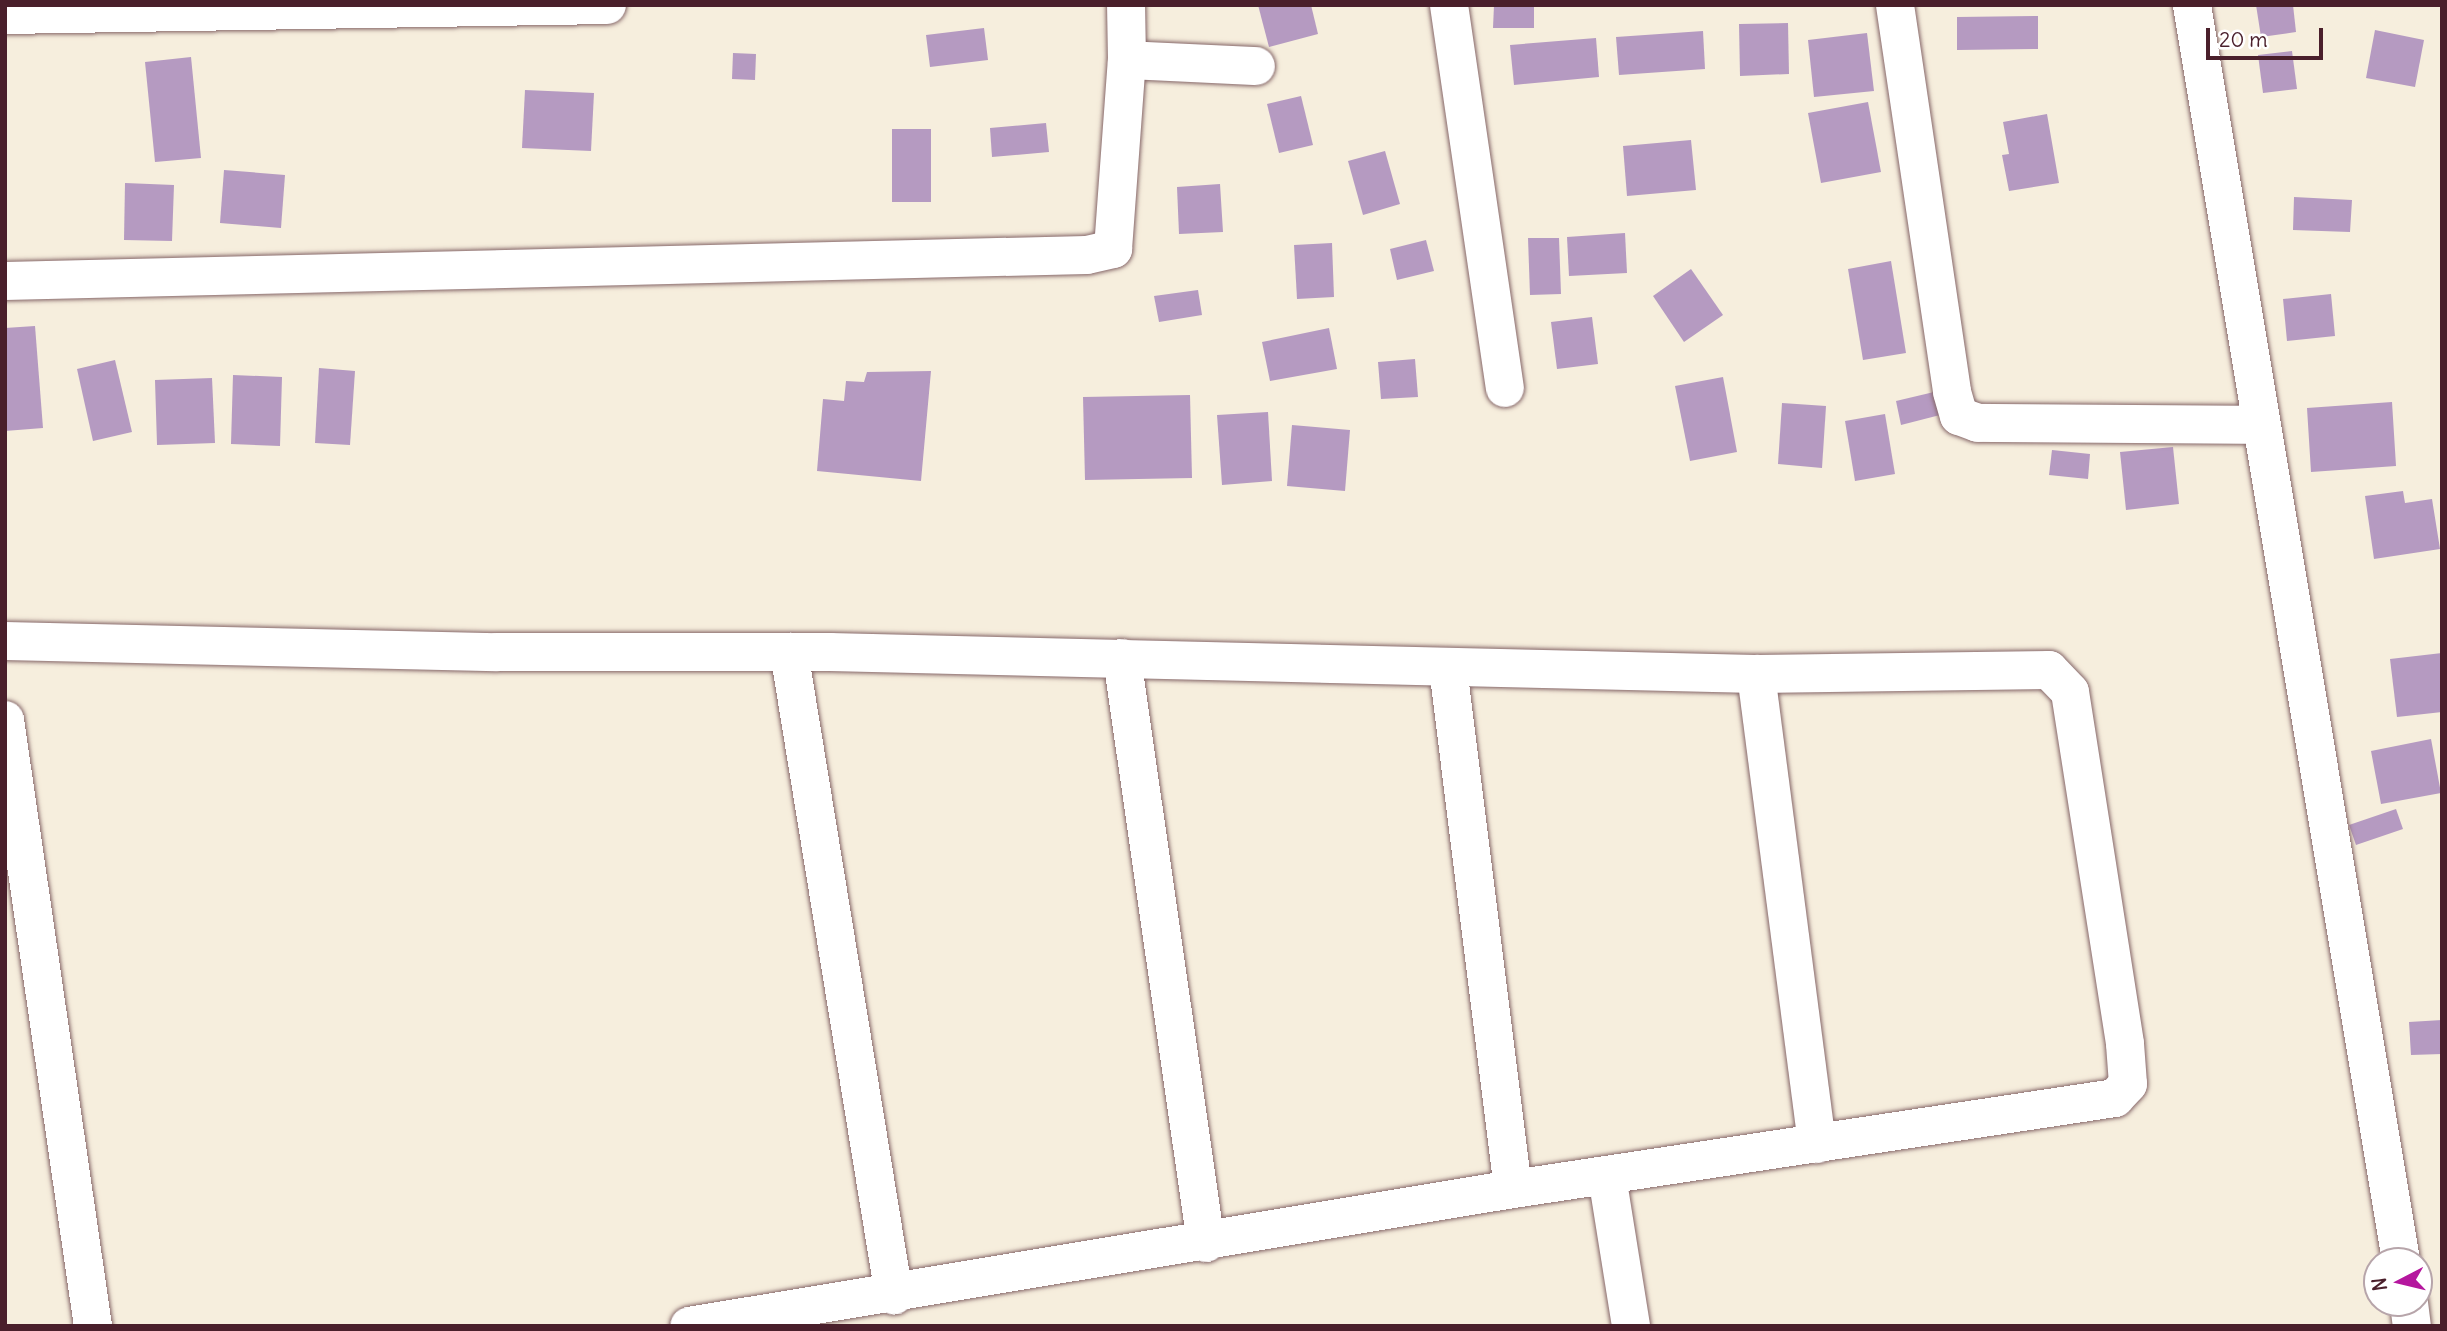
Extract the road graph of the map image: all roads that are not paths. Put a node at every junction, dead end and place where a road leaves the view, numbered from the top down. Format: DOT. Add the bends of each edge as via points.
graph roads {
  1 [pos="607,5"];
  2 [pos="1126,5"];
  3 [pos="1449,5"];
  4 [pos="1895,5"];
  5 [pos="2192,5"];
  6 [pos="5,15"];
  7 [pos="1127,60"];
  8 [pos="1256,66"];
  9 [pos="5,281"];
  10 [pos="1506,388"];
  11 [pos="2258,425"];
  12 [pos="5,641"];
  13 [pos="789,652"];
  14 [pos="1122,658"];
  15 [pos="1448,668"];
  16 [pos="1756,674"];
  17 [pos="5,720"];
  18 [pos="1817,1144"];
  19 [pos="1607,1176"];
  20 [pos="1513,1189"];
  21 [pos="1206,1243"];
  22 [pos="2399,1247"];
  23 [pos="874,1307"];
  24 [pos="93,1326"];
  25 [pos="689,1326"];
  26 [pos="1631,1326"];
  1 -- 6 [label="street"];
  2 -- 7 [label="street"];
  3 -- 10 [label="street"];
  4 -- 11 [label="street" via="1959,416 1978,422"];
  5 -- 11 [label="street"];
  7 -- 8 [label="street"];
  7 -- 9 [label="street" via="1113,249 1087,255"];
  11 -- 22 [label="street"];
  12 -- 13 [label="street" via="497,652"];
  13 -- 14 [label="street"];
  13 -- 23 [label="street"];
  14 -- 15 [label="street"];
  14 -- 21 [label="street"];
  15 -- 16 [label="street"];
  15 -- 20 [label="street"];
  16 -- 18 [label="street"];
  16 -- 18 [label="street" via="2049,670 2059,677 2070,692 2125,1044 2128,1084 2115,1098"];
  17 -- 24 [label="street"];
  18 -- 19 [label="street"];
  19 -- 20 [label="street"];
  19 -- 26 [label="street"];
  20 -- 21 [label="street"];
  21 -- 23 [label="street"];
  23 -- 25 [label="street"];
}
